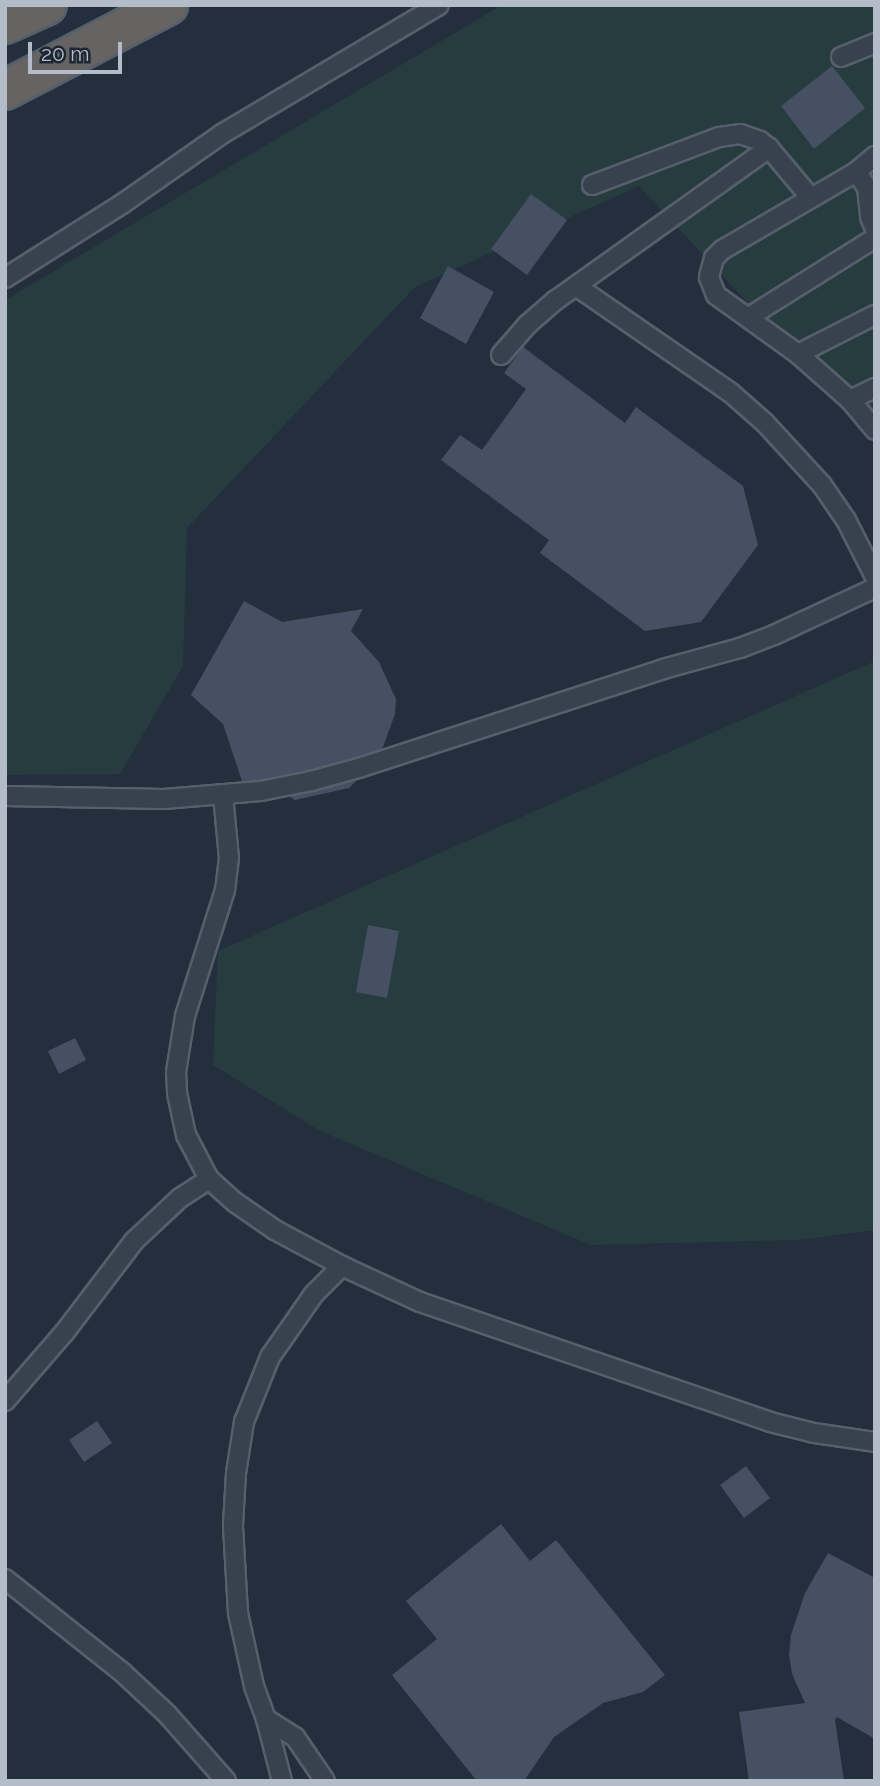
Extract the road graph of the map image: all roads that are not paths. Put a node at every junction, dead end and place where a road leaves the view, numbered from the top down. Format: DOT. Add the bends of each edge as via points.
graph roads {
  1 [pos="47,5"];
  2 [pos="168,5"];
  3 [pos="439,5"];
  4 [pos="5,24"];
  5 [pos="875,43"];
  6 [pos="841,57"];
  7 [pos="5,90"];
  8 [pos="769,148"];
  9 [pos="875,156"];
  10 [pos="856,172"];
  11 [pos="592,185"];
  12 [pos="811,198"];
  13 [pos="875,229"];
  14 [pos="875,238"];
  15 [pos="5,278"];
  16 [pos="576,286"];
  17 [pos="875,315"];
  18 [pos="749,317"];
  19 [pos="799,354"];
  20 [pos="501,355"];
  21 [pos="875,388"];
  22 [pos="850,400"];
  23 [pos="875,430"];
  24 [pos="875,577"];
  25 [pos="875,588"];
  26 [pos="223,795"];
  27 [pos="5,796"];
  28 [pos="209,1179"];
  29 [pos="342,1266"];
  30 [pos="5,1401"];
  31 [pos="875,1442"];
  32 [pos="5,1579"];
  33 [pos="266,1719"];
  34 [pos="226,1781"];
  35 [pos="282,1781"];
  36 [pos="325,1781"];
  1 -- 4 [label="highway"];
  2 -- 7 [label="highway"];
  3 -- 15 [label="lane" via="222,134"];
  5 -- 6 [label="lane"];
  8 -- 11 [label="lane" via="750,136 729,134"];
  8 -- 12 [label="lane"];
  8 -- 16 [label="lane"];
  9 -- 10 [label="lane"];
  10 -- 12 [label="lane"];
  10 -- 13 [label="lane" via="867,187"];
  12 -- 18 [label="lane" via="714,258 709,277 716,295"];
  14 -- 18 [label="lane"];
  16 -- 20 [label="lane" via="541,312"];
  16 -- 24 [label="lane" via="731,393 765,423 822,485"];
  17 -- 19 [label="lane"];
  18 -- 19 [label="lane"];
  19 -- 22 [label="lane"];
  21 -- 22 [label="lane"];
  22 -- 23 [label="lane"];
  25 -- 26 [label="lane" via="740,648 544,706 359,768"];
  26 -- 27 [label="lane" via="164,799"];
  26 -- 28 [label="lane" via="228,827 225,890 185,1016 176,1072 186,1135"];
  28 -- 29 [label="lane" via="275,1230"];
  28 -- 30 [label="lane" via="180,1198 134,1241"];
  29 -- 31 [label="lane" via="477,1324 770,1422"];
  29 -- 33 [label="lane" via="291,1324 271,1357 244,1422 236,1473 234,1576 245,1650"];
  32 -- 34 [label="lane" via="123,1673 167,1714"];
  33 -- 35 [label="lane"];
  33 -- 36 [label="lane" via="295,1737"];
}
